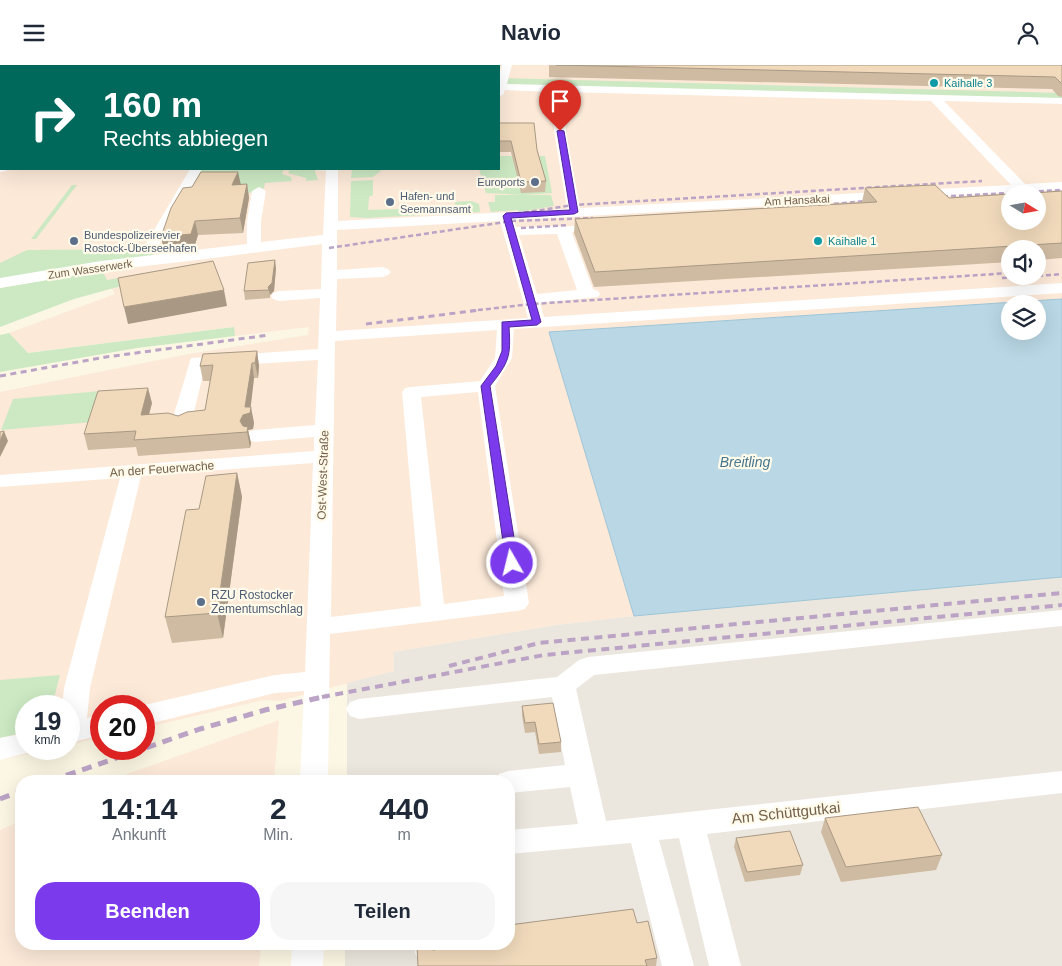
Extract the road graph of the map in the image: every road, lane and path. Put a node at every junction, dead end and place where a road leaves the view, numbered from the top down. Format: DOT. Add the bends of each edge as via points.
graph roads {
  1 [pos="507,65"];
  2 [pos="501,86"];
  3 [pos="556,88"];
  4 [pos="1062,91"];
  5 [pos="934,98"];
  6 [pos="1057,101"];
  7 [pos="1062,109"];
  8 [pos="545,139"];
  9 [pos="562,139"];
  10 [pos="195,170"];
  11 [pos="331,170"];
  12 [pos="1018,185"];
  13 [pos="1062,186"];
  14 [pos="1046,187"];
  15 [pos="1001,189"];
  16 [pos="259,191"];
  17 [pos="574,212"];
  18 [pos="506,216"];
  19 [pos="511,231"];
  20 [pos="329,233"];
  21 [pos="151,247"];
  22 [pos="254,248"];
  23 [pos="383,272"];
  24 [pos="0,283"];
  25 [pos="328,284"];
  26 [pos="1062,288"];
  27 [pos="279,296"];
  28 [pos="530,299"];
  29 [pos="537,322"];
  30 [pos="505,324"];
  31 [pos="326,345"];
  32 [pos="486,386"];
  33 [pos="181,424"];
  34 [pos="324,430"];
  35 [pos="255,435"];
  36 [pos="323,456"];
  37 [pos="132,471"];
  38 [pos="0,481"];
  39 [pos="433,614"];
  40 [pos="1062,618"];
  41 [pos="318,627"];
  42 [pos="316,680"];
  43 [pos="563,686"];
  44 [pos="76,695"];
  45 [pos="359,709"];
  46 [pos="155,712"];
  47 [pos="15,746"];
  48 [pos="0,749"];
  49 [pos="314,775"];
  50 [pos="581,775"];
  51 [pos="515,781"];
  52 [pos="1062,782"];
  53 [pos="690,824"];
  54 [pos="642,829"];
  55 [pos="595,835"];
  56 [pos="515,842"];
  57 [pos="308,950"];
  58 [pos="307,966"];
  59 [pos="678,966"];
  60 [pos="725,966"];
  1 -- 2 [label="street"];
  2 -- 3 [label="street"];
  2 -- 4 [label="street"];
  3 -- 5 [label="street"];
  3 -- 9 [label="street"];
  5 -- 6 [label="street"];
  5 -- 12 [label="street"];
  6 -- 7 [label="street"];
  8 -- 9 [label="street"];
  9 -- 17 [label="street" via="561,162"];
  10 -- 21 [label="street"];
  11 -- 20 [label="street, Ost-West-Straße"];
  13 -- 14 [label="street, Am Hansakai"];
  15 -- 17 [label="street, Am Hansakai"];
  16 -- 22 [label="street"];
  17 -- 18 [label="street, Am Hansakai"];
  18 -- 19 [label="street"];
  18 -- 20 [label="street, Am Hansakai"];
  19 -- 28 [label="street"];
  19 -- 28 [label="street" via="566,229 590,294"];
  20 -- 22 [label="street, Zum Wasserwerk"];
  20 -- 25 [label="street, Ost-West-Straße"];
  22 -- 24 [label="street, Zum Wasserwerk" via="101,265"];
  23 -- 25 [label="street"];
  25 -- 27 [label="street"];
  25 -- 31 [label="street, Ost-West-Straße"];
  26 -- 29 [label="street"];
  28 -- 29 [label="street"];
  29 -- 30 [label="street"];
  30 -- 31 [label="street"];
  30 -- 32 [label="street" via="506,351 501,367"];
  31 -- 33 [label="street" via="197,362"];
  31 -- 34 [label="street, Ost-West-Straße"];
  32 -- 39 [label="street" via="410,392"];
  32 -- 39 [label="street" via="517,603"];
  34 -- 35 [label="street"];
  34 -- 36 [label="street, Ost-West-Straße"];
  36 -- 37 [label="street, An der Feuerwache"];
  36 -- 41 [label="street, Ost-West-Straße"];
  37 -- 38 [label="street, An der Feuerwache"];
  37 -- 44 [label="street"];
  39 -- 41 [label="street"];
  40 -- 43 [label="street" via="588,666"];
  41 -- 42 [label="street, Ost-West-Straße"];
  42 -- 46 [label="street" via="275,684"];
  42 -- 49 [label="street, Ost-West-Straße"];
  43 -- 45 [label="street"];
  43 -- 50 [label="street"];
  47 -- 48 [label="street"];
  50 -- 51 [label="street"];
  50 -- 55 [label="street"];
  52 -- 53 [label="street, Am Schüttgutkai"];
  53 -- 54 [label="street, Am Schüttgutkai"];
  53 -- 60 [label="street"];
  54 -- 55 [label="street, Am Schüttgutkai"];
  54 -- 59 [label="street"];
  55 -- 56 [label="street, Am Schüttgutkai"];
  57 -- 58 [label="street"];
}
